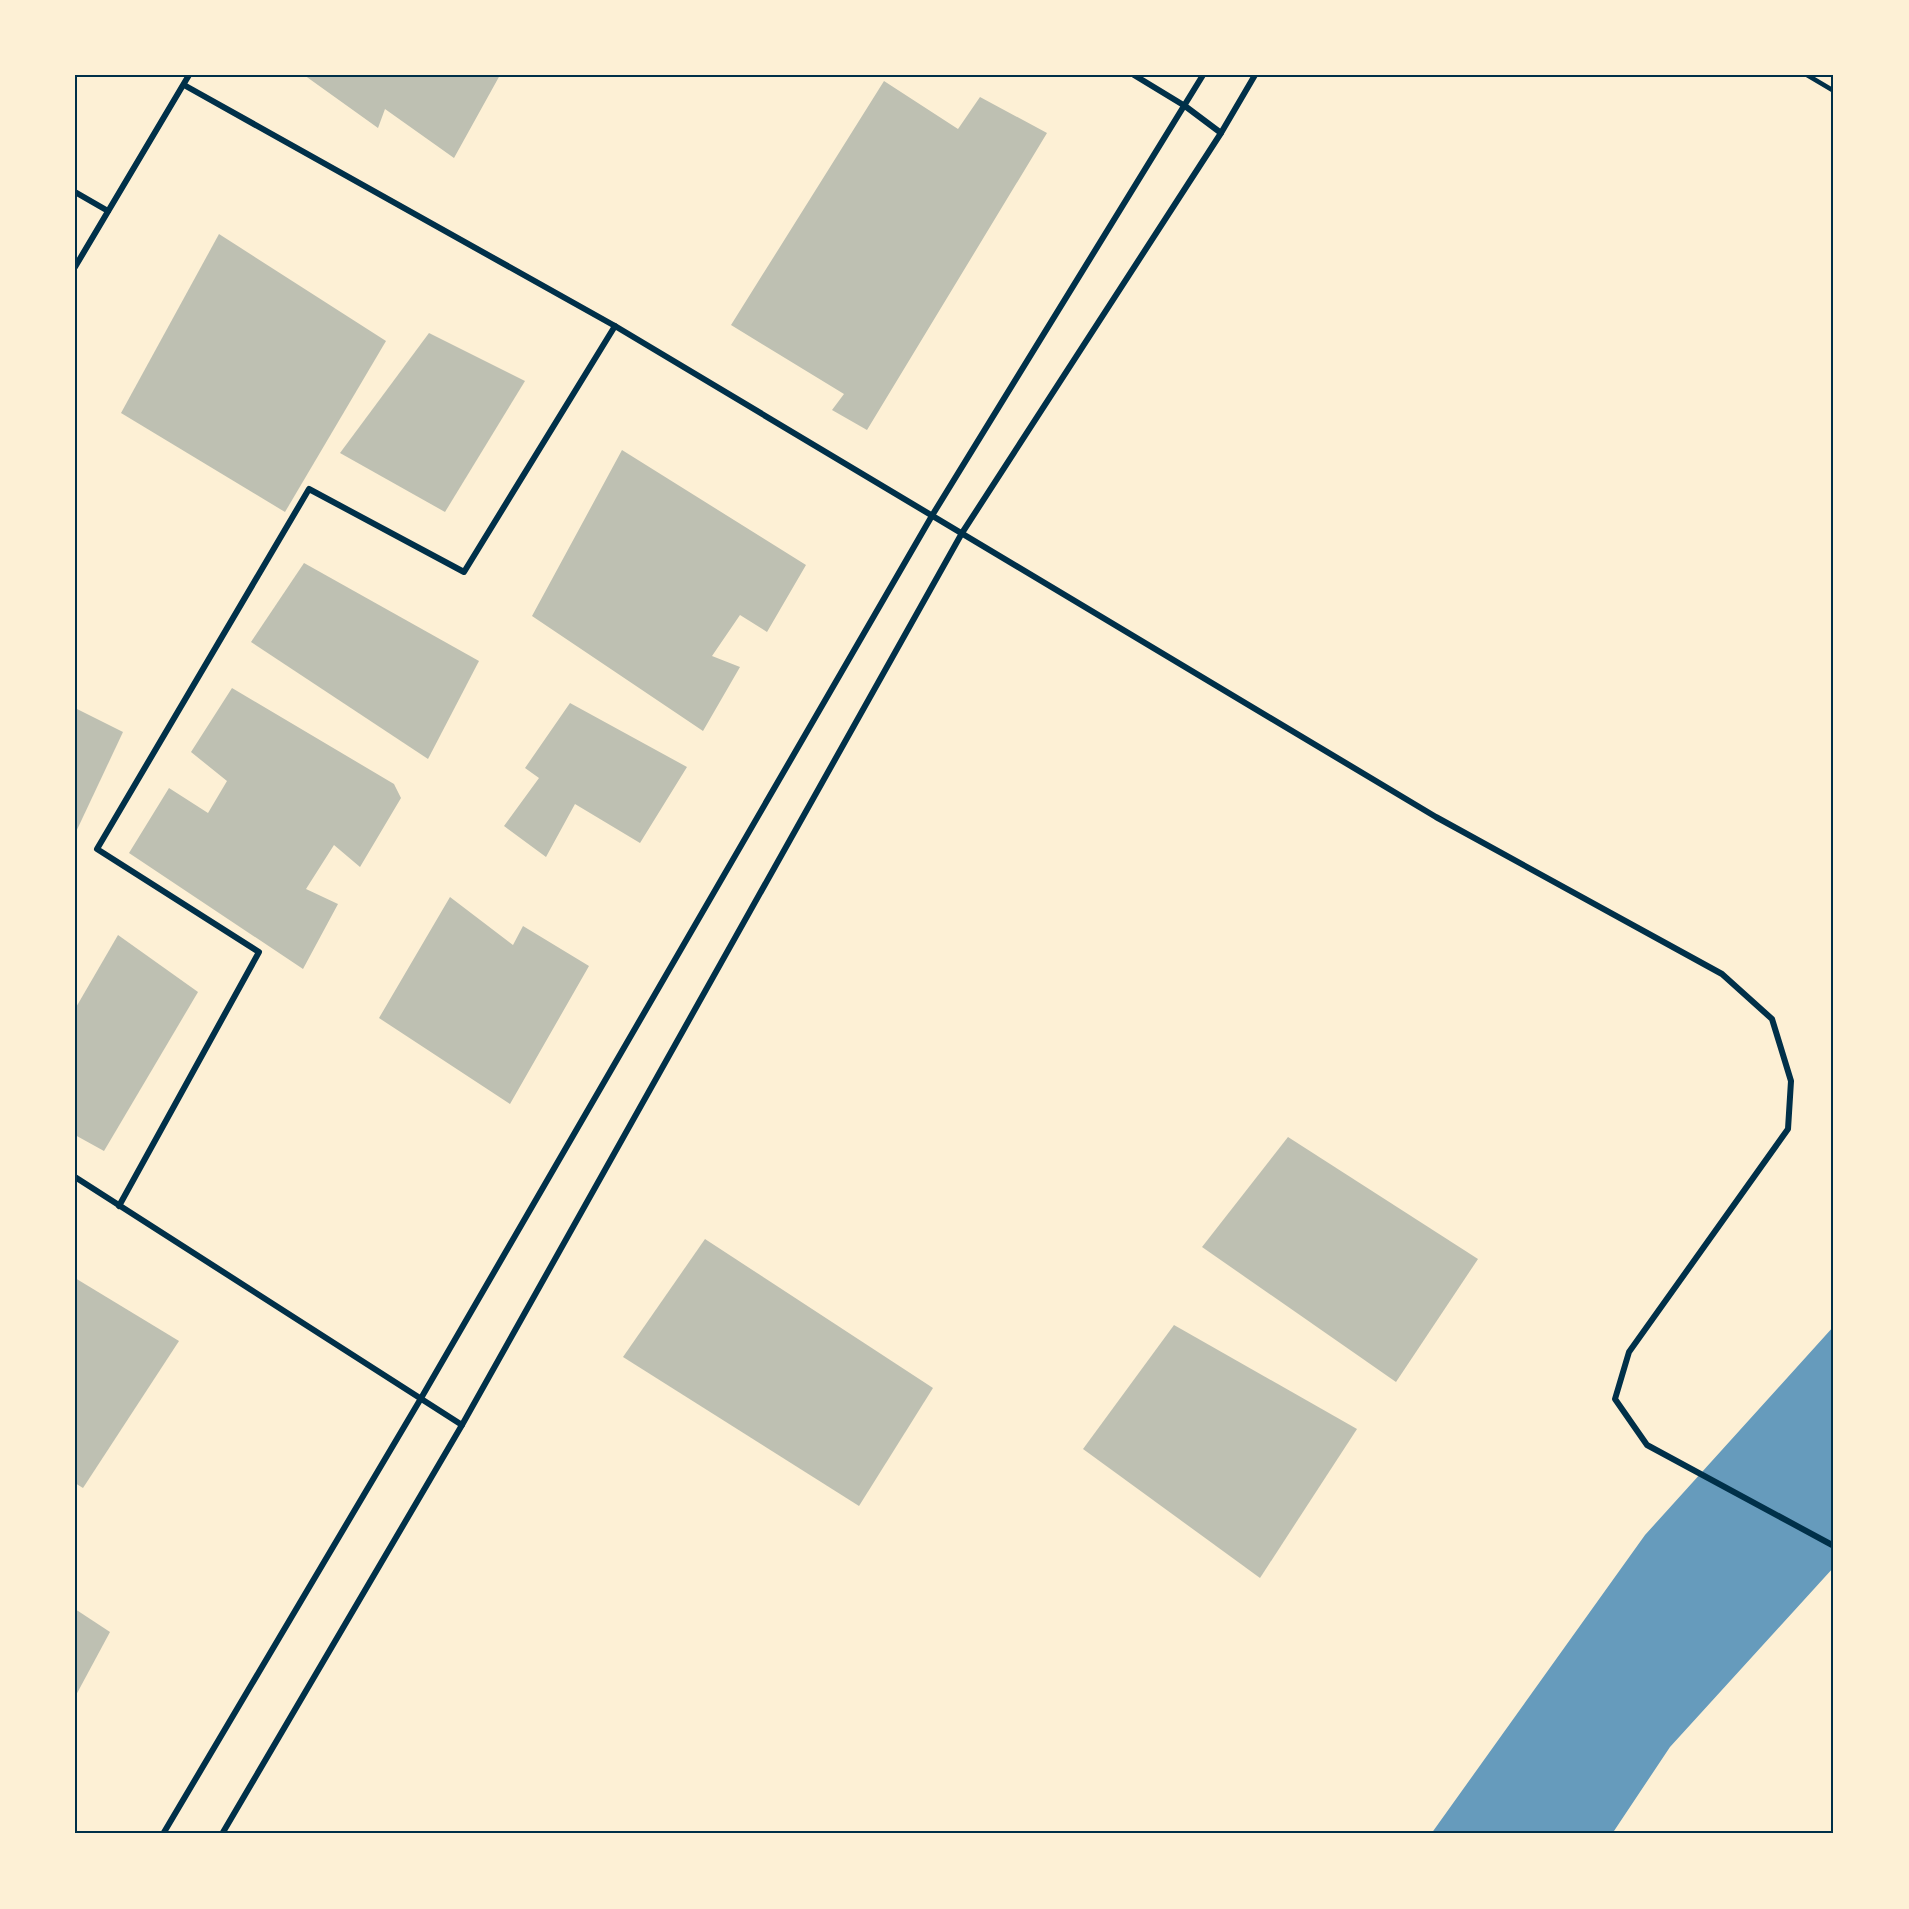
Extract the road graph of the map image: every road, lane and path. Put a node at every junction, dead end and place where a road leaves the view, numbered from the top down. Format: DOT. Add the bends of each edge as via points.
graph roads {
  1 [pos="189,75"];
  2 [pos="1134,75"];
  3 [pos="1203,75"];
  4 [pos="1255,75"];
  5 [pos="1807,75"];
  6 [pos="184,84"];
  7 [pos="1834,91"];
  8 [pos="1185,106"];
  9 [pos="1221,133"];
  10 [pos="75,192"];
  11 [pos="108,211"];
  12 [pos="75,267"];
  13 [pos="615,326"];
  14 [pos="933,514"];
  15 [pos="962,532"];
  16 [pos="75,1177"];
  17 [pos="119,1206"];
  18 [pos="420,1400"];
  19 [pos="462,1425"];
  20 [pos="1834,1546"];
  21 [pos="162,1834"];
  22 [pos="222,1834"];
  1 -- 6 [label="street"];
  2 -- 8 [label="street"];
  3 -- 8 [label="street"];
  4 -- 9 [label="street"];
  5 -- 7 [label="lane"];
  6 -- 11 [label="street"];
  6 -- 13 [label="street"];
  8 -- 9 [label="street"];
  8 -- 14 [label="street"];
  9 -- 15 [label="street"];
  10 -- 11 [label="street"];
  11 -- 12 [label="street"];
  13 -- 14 [label="street"];
  13 -- 17 [label="street" via="464,572 309,489 97,849 259,952"];
  14 -- 15 [label="street"];
  14 -- 18 [label="street"];
  15 -- 19 [label="street"];
  15 -- 20 [label="street" via="1436,817 1722,974 1772,1019 1791,1082 1788,1129 1629,1352 1615,1399 1647,1445"];
  16 -- 17 [label="street"];
  17 -- 18 [label="street"];
  18 -- 19 [label="street"];
  18 -- 21 [label="street"];
  19 -- 22 [label="street"];
}
